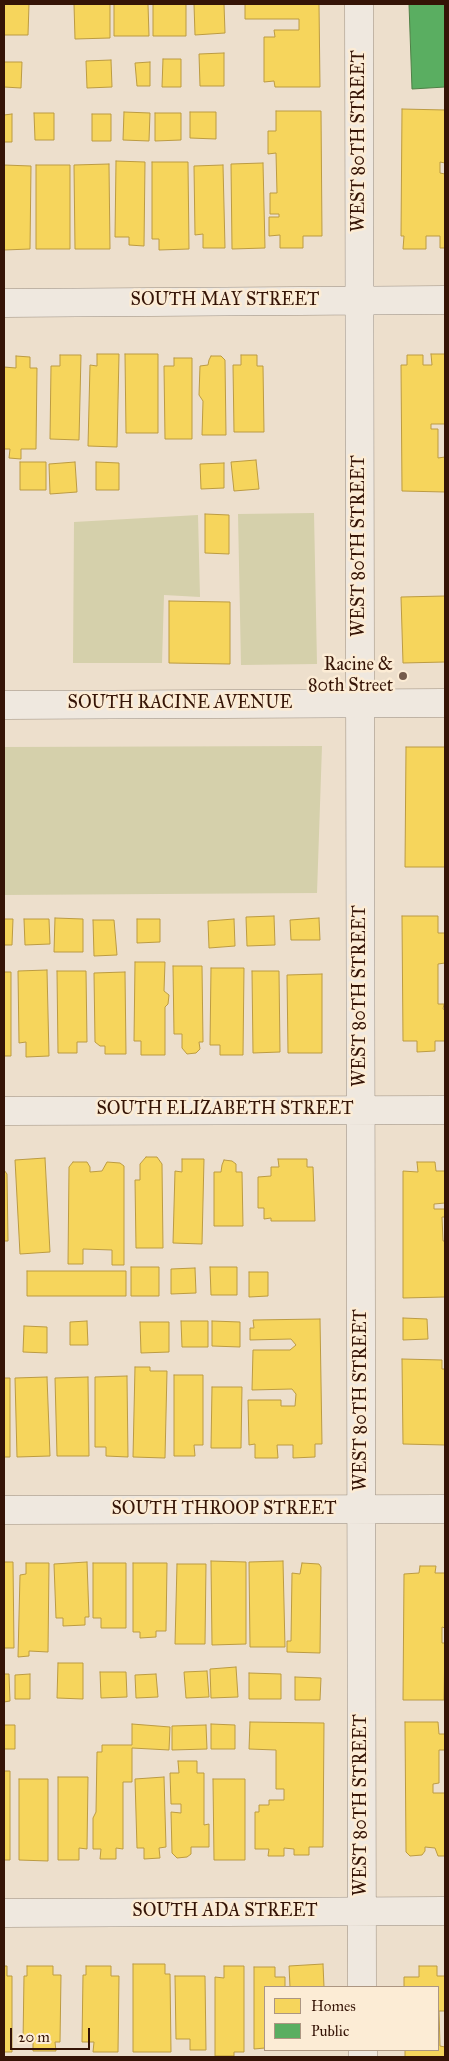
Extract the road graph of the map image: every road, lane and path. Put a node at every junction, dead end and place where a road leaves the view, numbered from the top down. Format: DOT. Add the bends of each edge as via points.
graph roads {
  1 [pos="359,4"];
  2 [pos="360,300"];
  3 [pos="445,300"];
  4 [pos="4,303"];
  5 [pos="445,703"];
  6 [pos="360,704"];
  7 [pos="4,705"];
  8 [pos="361,1110"];
  9 [pos="445,1110"];
  10 [pos="4,1111"];
  11 [pos="445,1509"];
  12 [pos="4,1510"];
  13 [pos="362,1510"];
  14 [pos="362,1911"];
  15 [pos="445,1911"];
  16 [pos="4,1913"];
  17 [pos="362,1986"];
  1 -- 2 [label="street, WEST 80TH STREET"];
  2 -- 3 [label="street, SOUTH MAY STREET"];
  2 -- 4 [label="street, SOUTH MAY STREET"];
  2 -- 6 [label="street, WEST 80TH STREET"];
  5 -- 6 [label="street, SOUTH RACINE AVENUE"];
  6 -- 7 [label="street, SOUTH RACINE AVENUE"];
  6 -- 8 [label="street, WEST 80TH STREET"];
  8 -- 9 [label="street, SOUTH ELIZABETH STREET"];
  8 -- 10 [label="street, SOUTH ELIZABETH STREET"];
  8 -- 13 [label="street, WEST 80TH STREET"];
  11 -- 13 [label="street, SOUTH THROOP STREET"];
  12 -- 13 [label="street, SOUTH THROOP STREET"];
  13 -- 14 [label="street, WEST 80TH STREET"];
  14 -- 15 [label="street, SOUTH ADA STREET"];
  14 -- 16 [label="street, SOUTH ADA STREET"];
  14 -- 17 [label="street, WEST 80TH STREET"];
}
